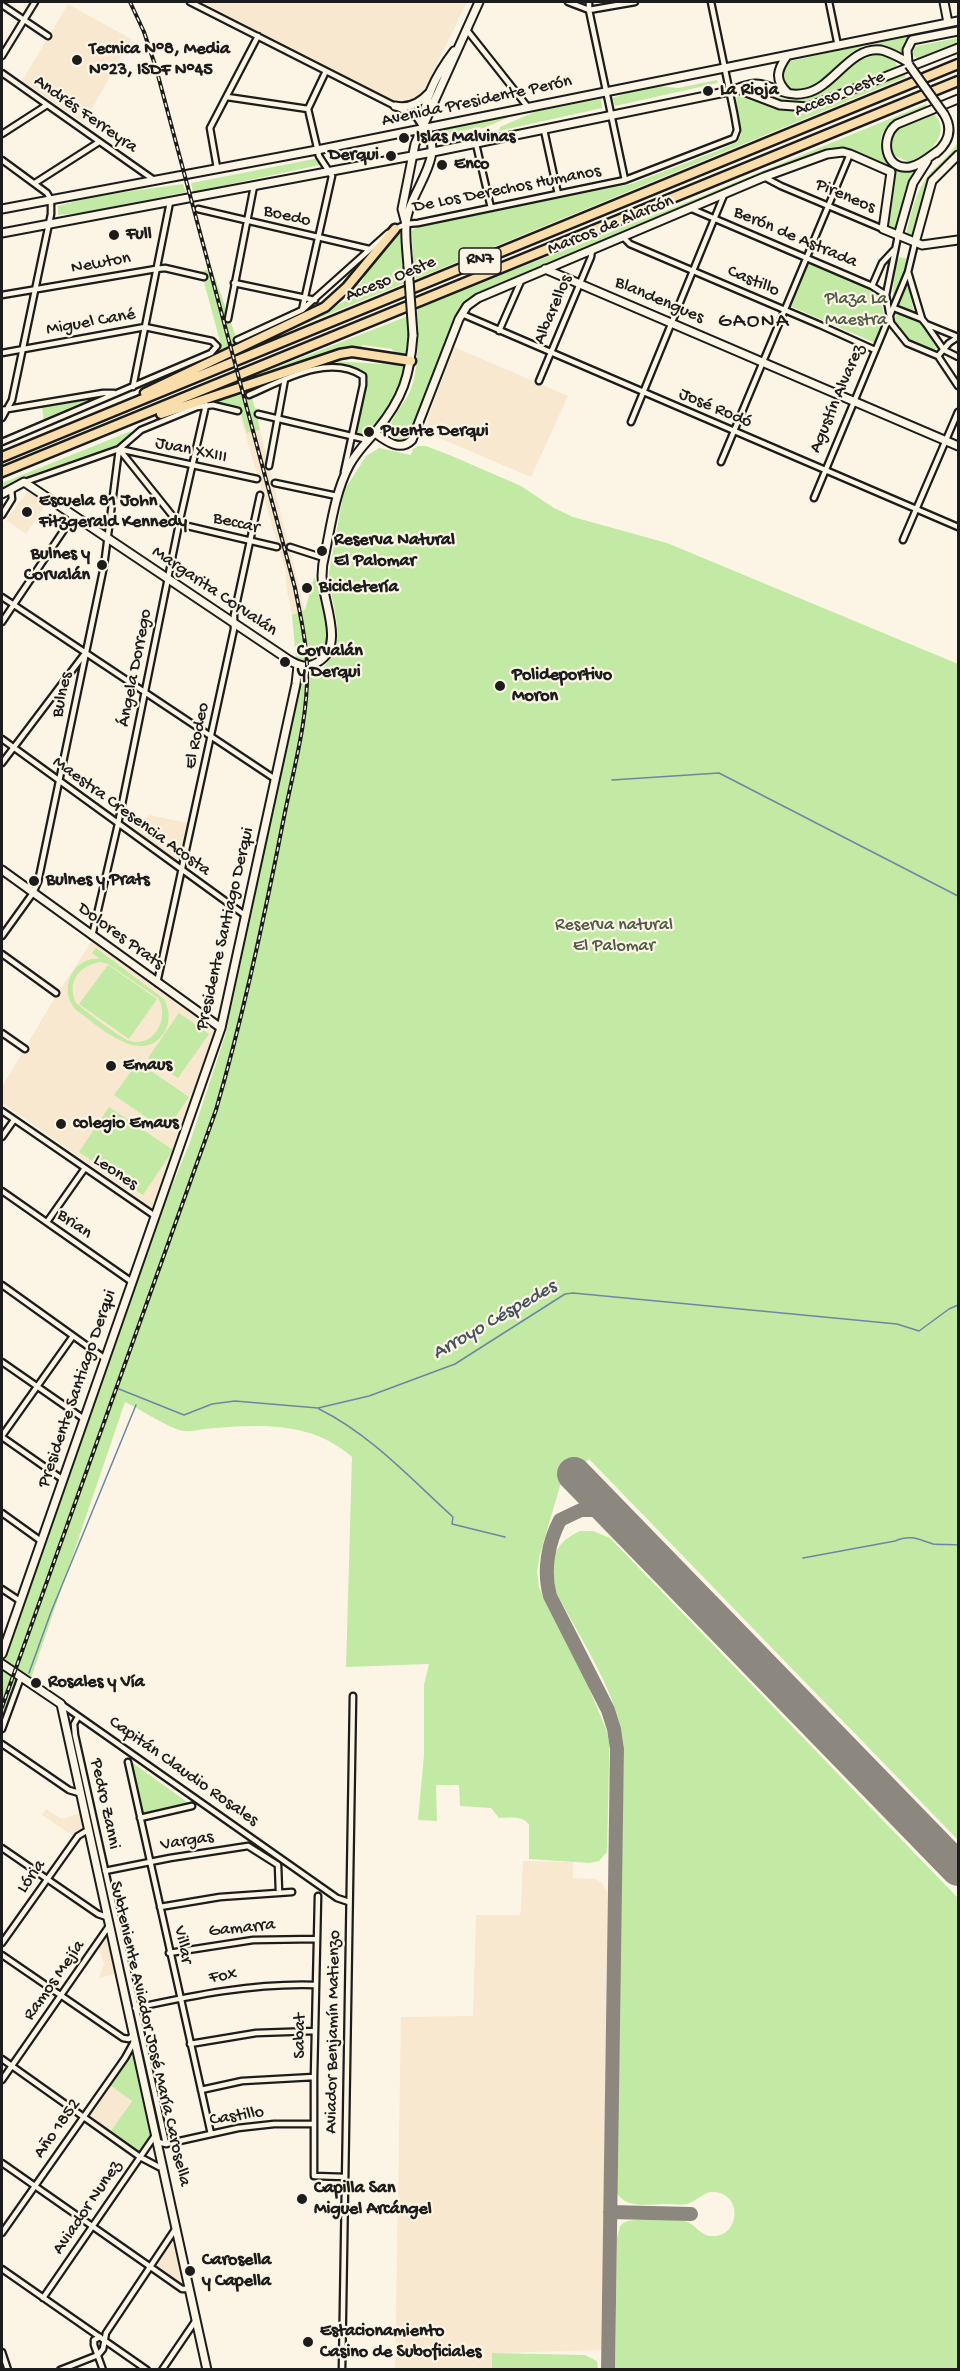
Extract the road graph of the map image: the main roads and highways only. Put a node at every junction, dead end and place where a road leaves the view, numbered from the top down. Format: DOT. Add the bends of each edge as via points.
graph roads {
  1 [pos="958,64"];
  2 [pos="958,81"];
  3 [pos="958,86"];
  4 [pos="906,103"];
  5 [pos="395,228"];
  6 [pos="411,361"];
  7 [pos="105,415"];
  8 [pos="111,429"];
  9 [pos="2,457"];
  10 [pos="2,472"];
  1 -- 7 [label="highway, Acceso Oeste / RN7"];
  2 -- 4 [label="highway, Acceso Oeste / RN7"];
  3 -- 4 [label="highway"];
  4 -- 8 [label="highway, Acceso Oeste / RN7"];
  5 -- 7 [label="highway" via="325,308"];
  6 -- 8 [label="highway" via="352,352 340,354"];
  7 -- 9 [label="highway, Acceso Oeste / RN7"];
  8 -- 10 [label="highway, Acceso Oeste / RN7"];
}
